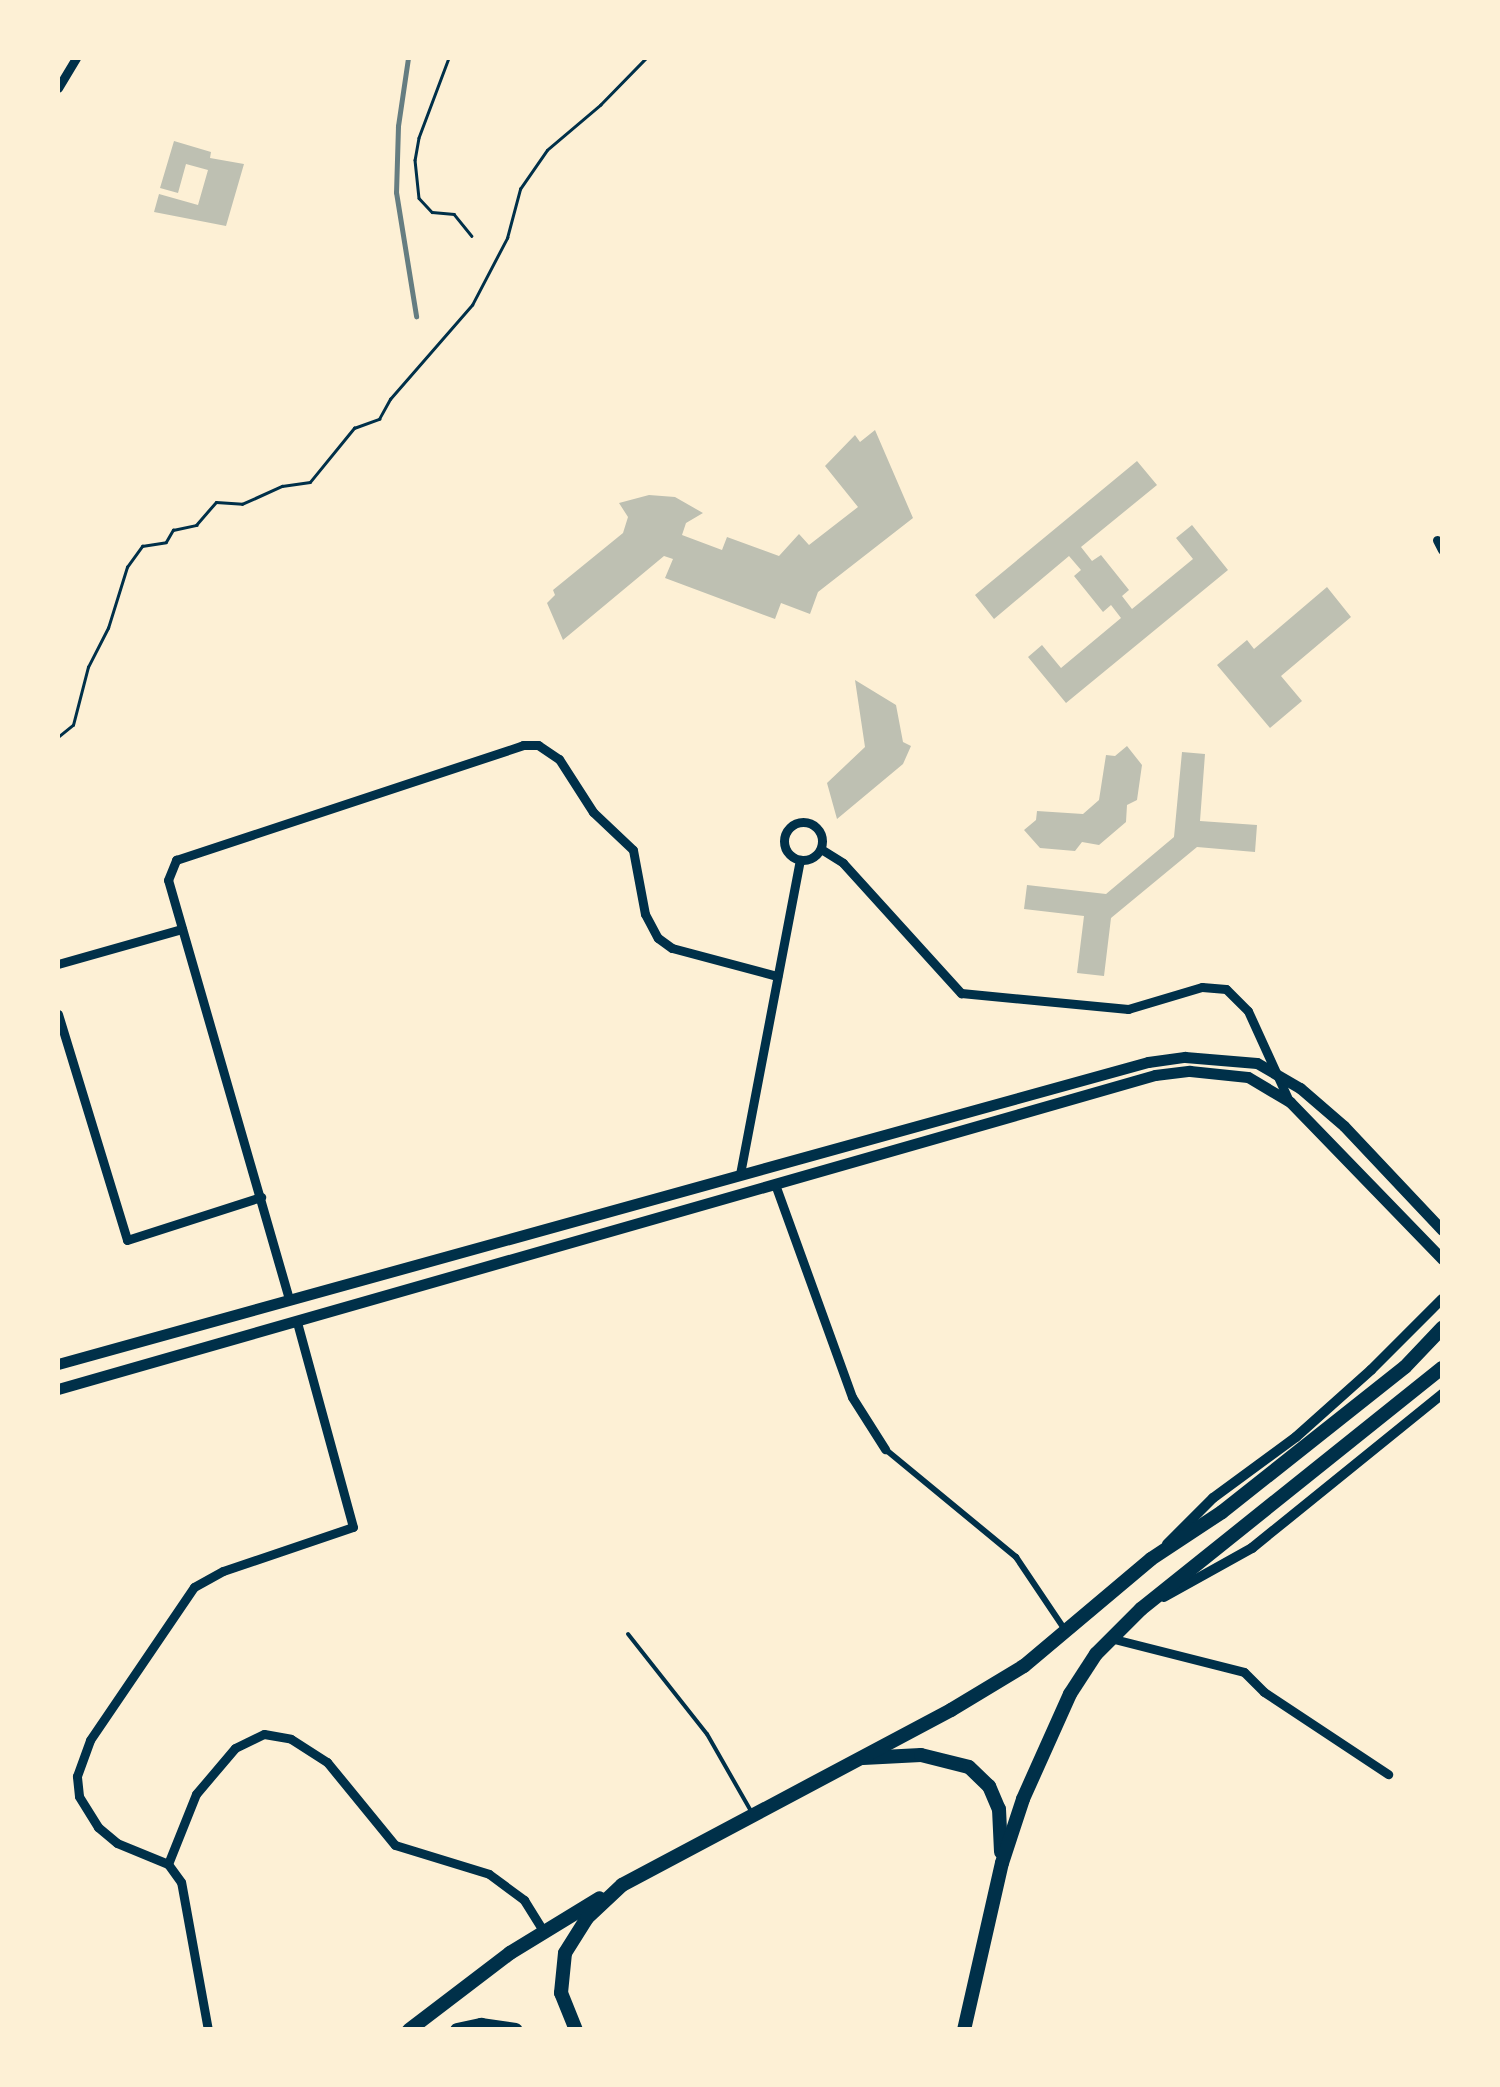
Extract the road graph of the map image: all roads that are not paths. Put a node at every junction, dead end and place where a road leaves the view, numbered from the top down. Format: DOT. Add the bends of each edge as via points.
graph roads {
  1 [pos="76,58"];
  2 [pos="58,88"];
  3 [pos="821,849"];
  4 [pos="800,860"];
  5 [pos="182,929"];
  6 [pos="58,964"];
  7 [pos="778,976"];
  8 [pos="58,1014"];
  9 [pos="1275,1072"];
  10 [pos="1290,1102"];
  11 [pos="740,1174"];
  12 [pos="776,1187"];
  13 [pos="261,1196"];
  14 [pos="1442,1230"];
  15 [pos="1442,1259"];
  16 [pos="289,1300"];
  17 [pos="1442,1300"];
  18 [pos="296,1322"];
  19 [pos="1442,1328"];
  20 [pos="58,1364"];
  21 [pos="1442,1368"];
  22 [pos="58,1389"];
  23 [pos="1442,1394"];
  24 [pos="885,1448"];
  25 [pos="1151,1559"];
  26 [pos="1141,1609"];
  27 [pos="1068,1633"];
  28 [pos="628,1634"];
  29 [pos="1110,1638"];
  30 [pos="858,1758"];
  31 [pos="1388,1774"];
  32 [pos="752,1813"];
  33 [pos="1002,1863"];
  34 [pos="168,1864"];
  35 [pos="622,1885"];
  36 [pos="543,1930"];
  37 [pos="208,2030"];
  38 [pos="409,2030"];
  39 [pos="457,2030"];
  40 [pos="516,2030"];
  41 [pos="576,2030"];
  42 [pos="966,2030"];
  1 -- 2 [label="street"];
  3 -- 4 [label="street"];
  3 -- 4 [label="street" via="814,826 795,824 784,844"];
  3 -- 9 [label="street" via="843,864 961,993 1128,1009 1214,986 1248,1011"];
  4 -- 7 [label="street"];
  5 -- 6 [label="street"];
  5 -- 7 [label="street" via="168,880 176,860 523,745 538,746 559,759 593,812 633,850 645,914 658,938 672,948"];
  5 -- 13 [label="street"];
  7 -- 11 [label="street"];
  8 -- 13 [label="street" via="127,1240"];
  9 -- 10 [label="street"];
  9 -- 11 [label="main road" via="1224,1057 1148,1062"];
  9 -- 14 [label="main road" via="1322,1105"];
  10 -- 12 [label="main road" via="1248,1077 1222,1071 1155,1075"];
  10 -- 15 [label="main road"];
  11 -- 16 [label="main road"];
  12 -- 18 [label="main road"];
  12 -- 24 [label="street" via="852,1397"];
  13 -- 16 [label="street"];
  16 -- 20 [label="main road"];
  17 -- 25 [label="street" via="1296,1436 1212,1498"];
  18 -- 22 [label="main road"];
  18 -- 34 [label="street" via="353,1527 194,1586 90,1740 77,1776 87,1811 117,1843"];
  19 -- 25 [label="main road" via="1405,1367 1222,1512"];
  21 -- 26 [label="main road"];
  23 -- 26 [label="street" via="1252,1548"];
  24 -- 27 [label="street" via="1016,1557"];
  25 -- 27 [label="main road"];
  26 -- 29 [label="main road"];
  27 -- 30 [label="main road" via="987,1690"];
  28 -- 32 [label="lane" via="707,1734"];
  29 -- 31 [label="street" via="1244,1672"];
  29 -- 33 [label="main road" via="1070,1694"];
  30 -- 32 [label="main road"];
  30 -- 33 [label="main road" via="920,1755 970,1767 999,1809"];
  32 -- 35 [label="main road"];
  33 -- 42 [label="main road"];
  34 -- 36 [label="street" via="196,1794 235,1748 264,1734 291,1739 326,1762 395,1846 502,1882 524,1900"];
  34 -- 37 [label="street" via="182,1882"];
  35 -- 36 [label="main road"];
  35 -- 41 [label="main road" via="587,1918 566,1953 561,1993"];
  36 -- 38 [label="main road"];
  39 -- 40 [label="main road"];
}
